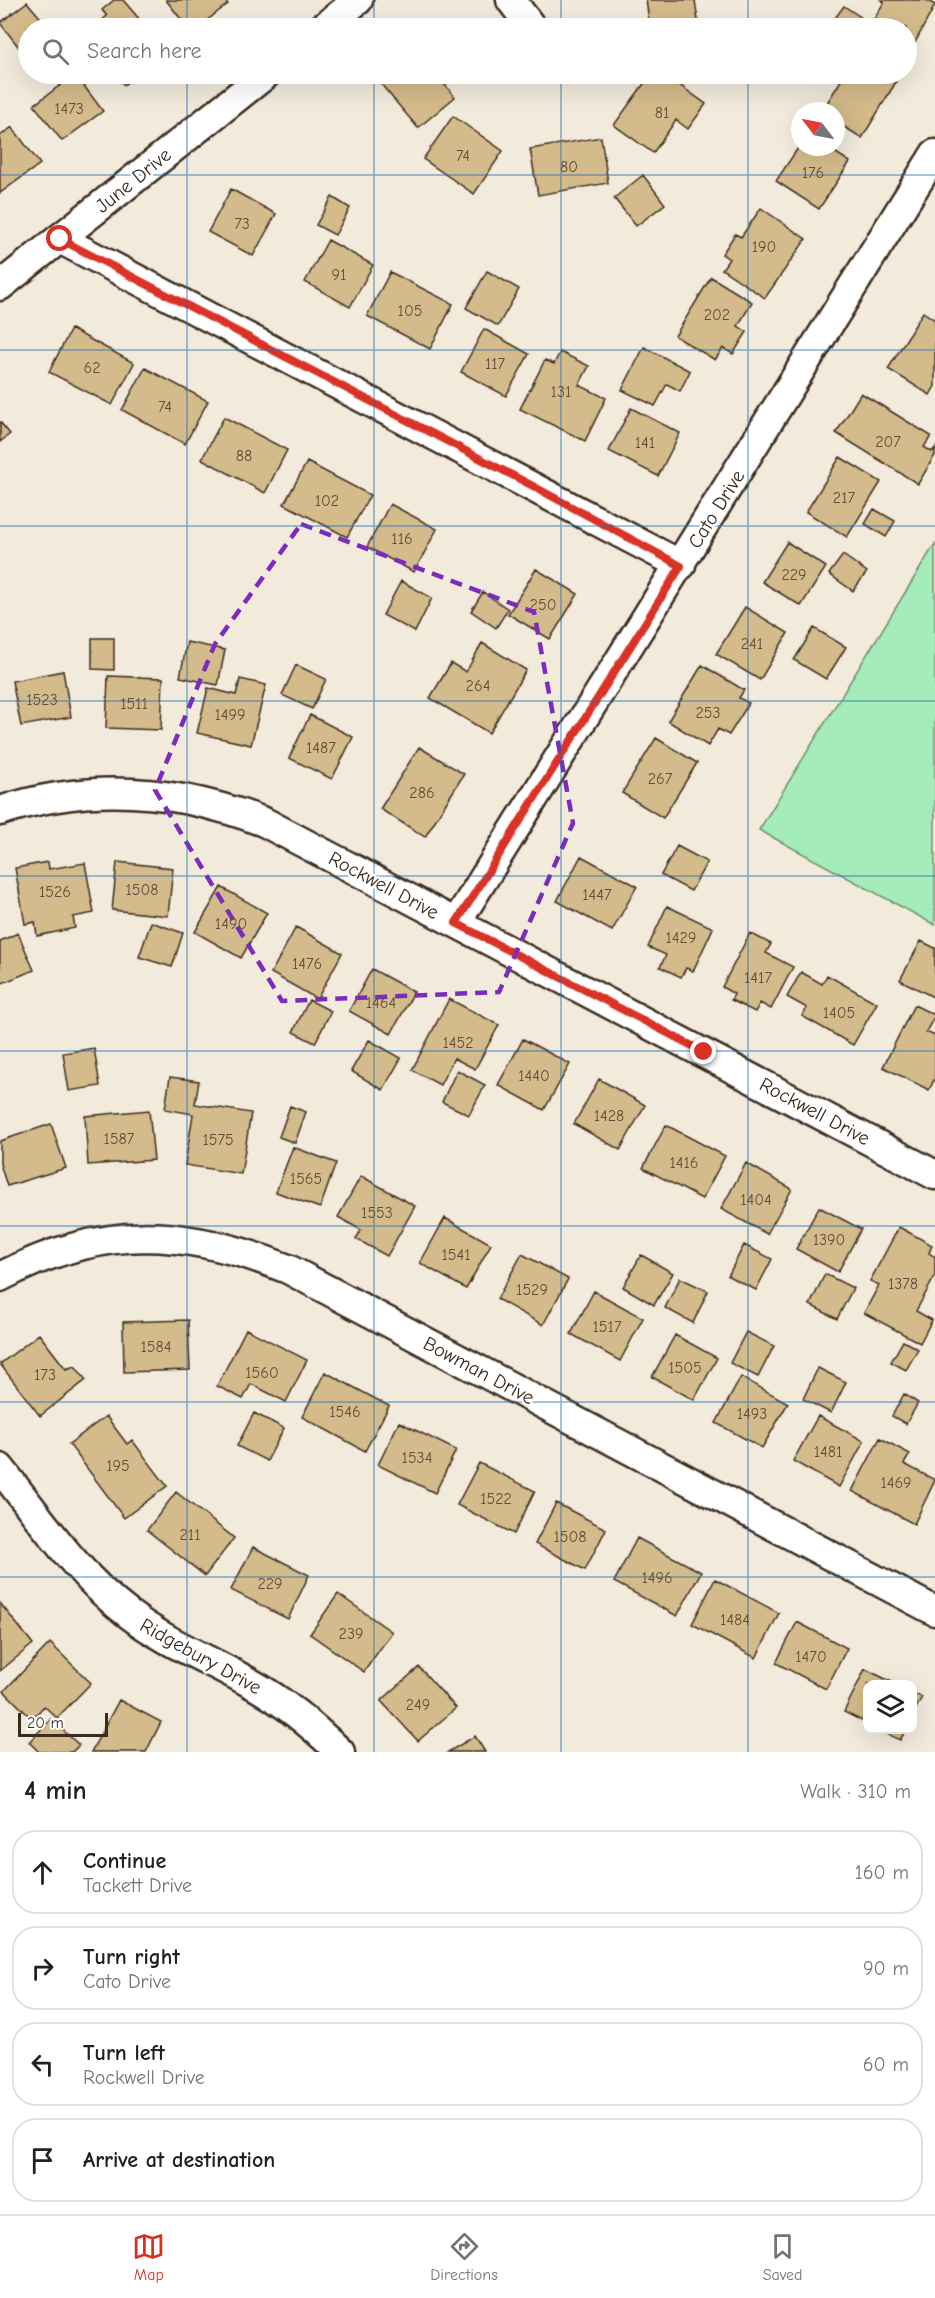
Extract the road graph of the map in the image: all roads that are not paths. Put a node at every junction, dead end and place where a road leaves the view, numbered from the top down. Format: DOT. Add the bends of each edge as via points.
graph roads {
  1 [pos="358,0"];
  2 [pos="510,0"];
  3 [pos="336,18"];
  4 [pos="524,18"];
  5 [pos="254,84"];
  6 [pos="935,154"];
  7 [pos="60,239"];
  8 [pos="0,286"];
  9 [pos="681,566"];
  10 [pos="0,811"];
  11 [pos="456,923"];
  12 [pos="935,1175"];
  13 [pos="0,1276"];
  14 [pos="0,1468"];
  15 [pos="935,1611"];
  16 [pos="340,1752"];
  1 -- 3 [label="street"];
  2 -- 4 [label="street"];
  5 -- 7 [label="street, June Drive"];
  6 -- 9 [label="street, Cato Drive"];
  7 -- 8 [label="street, June Drive"];
  7 -- 9 [label="street"];
  9 -- 11 [label="street, Cato Drive"];
  10 -- 11 [label="street, Rockwell Drive" via="60,796 105,792 151,793 196,800 264,822"];
  11 -- 12 [label="street, Rockwell Drive"];
  13 -- 15 [label="street, Bowman Drive" via="69,1247 108,1239 153,1236 197,1240 241,1251 288,1269"];
  14 -- 16 [label="street, Ridgebury Drive" via="90,1580 129,1615 279,1700"];
}
